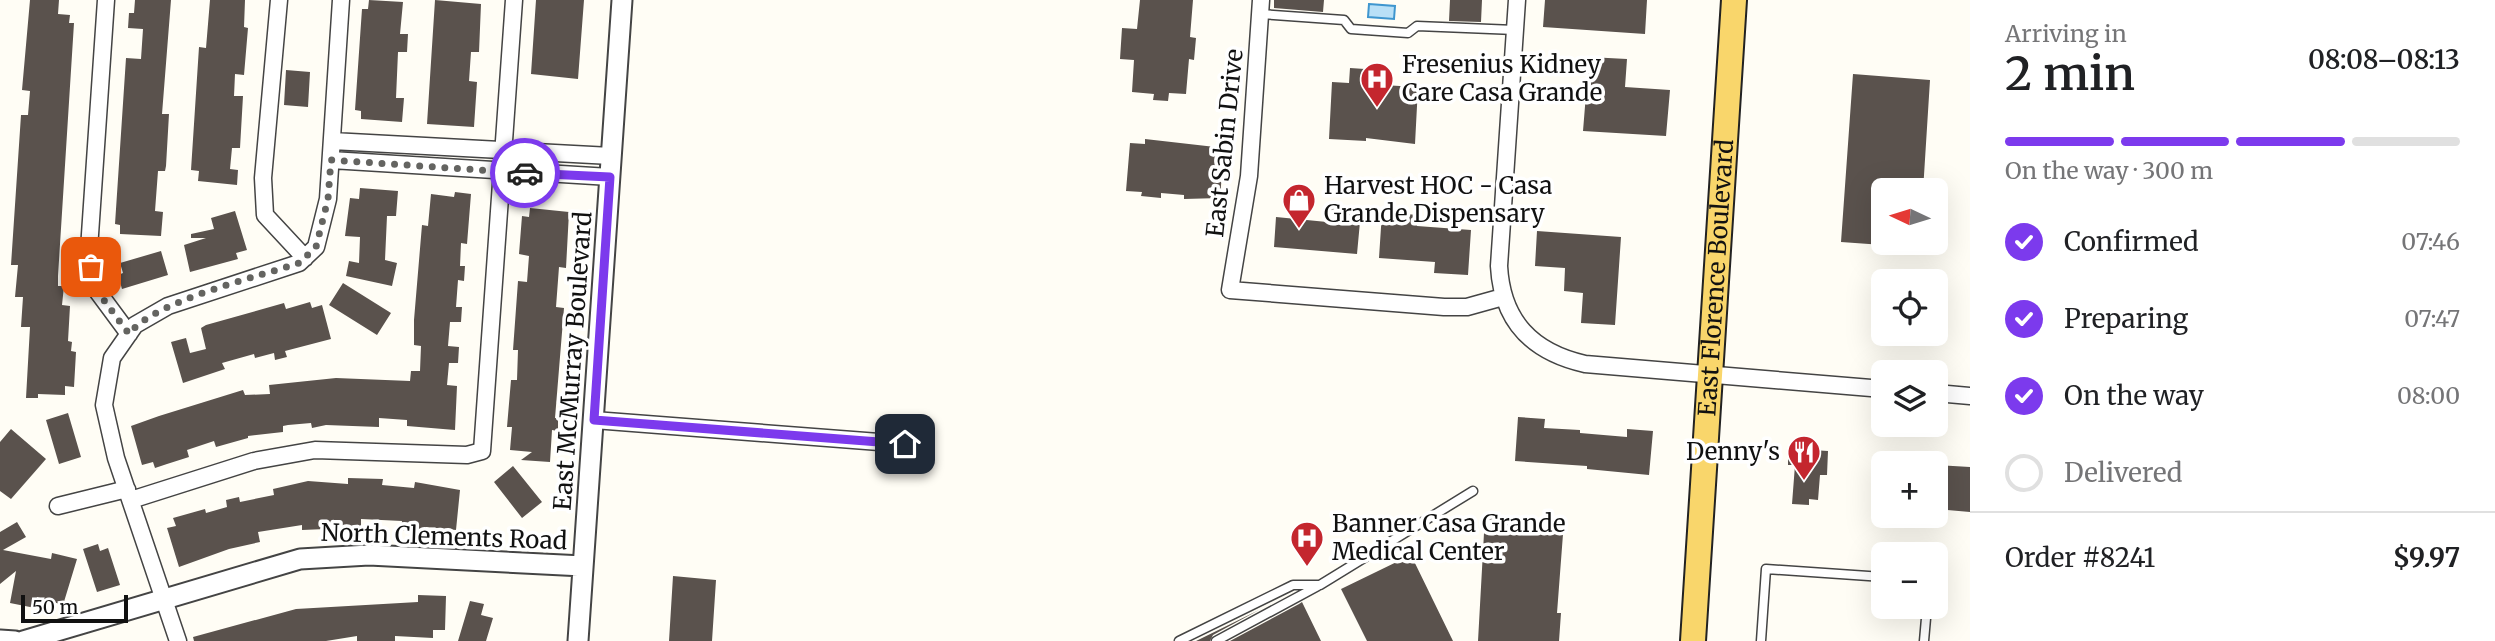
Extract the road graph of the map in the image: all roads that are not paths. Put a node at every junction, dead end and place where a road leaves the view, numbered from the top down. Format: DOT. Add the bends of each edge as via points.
graph roads {
  1 [pos="106,0"];
  2 [pos="279,0"];
  3 [pos="341,0"];
  4 [pos="513,0"];
  5 [pos="622,0"];
  6 [pos="1517,0"];
  7 [pos="1734,0"];
  8 [pos="1260,7"];
  9 [pos="1515,30"];
  10 [pos="332,141"];
  11 [pos="502,149"];
  12 [pos="611,156"];
  13 [pos="331,160"];
  14 [pos="500,172"];
  15 [pos="610,177"];
  16 [pos="304,258"];
  17 [pos="1503,297"];
  18 [pos="129,334"];
  19 [pos="1709,375"];
  20 [pos="1871,388"];
  21 [pos="1948,395"];
  22 [pos="1970,396"];
  23 [pos="594,420"];
  24 [pos="905,444"];
  25 [pos="1473,491"];
  26 [pos="129,495"];
  27 [pos="58,506"];
  28 [pos="583,566"];
  29 [pos="1871,576"];
  30 [pos="1320,586"];
  31 [pos="165,598"];
  32 [pos="1926,619"];
  33 [pos="0,640"];
  34 [pos="1181,640"];
  35 [pos="15,641"];
  36 [pos="23,641"];
  37 [pos="178,641"];
  38 [pos="578,641"];
  39 [pos="1195,641"];
  40 [pos="1216,641"];
  41 [pos="1693,641"];
  42 [pos="1761,641"];
  43 [pos="1924,641"];
  1 -- 18 [label="street" via="89,249 92,284"];
  2 -- 16 [label="street" via="263,178 265,215"];
  3 -- 10 [label="street"];
  4 -- 11 [label="street"];
  5 -- 12 [label="street, East McMurray Boulevard"];
  6 -- 9 [label="street"];
  7 -- 19 [label="main road, East Florence Boulevard"];
  8 -- 9 [label="lane" via="1344,20 1351,29 1408,33 1417,26"];
  8 -- 17 [label="street, East Sabin Drive" via="1249,176 1230,290 1444,307 1467,307"];
  9 -- 17 [label="street" via="1499,266"];
  10 -- 11 [label="street"];
  10 -- 13 [label="street"];
  11 -- 12 [label="street"];
  11 -- 14 [label="street"];
  12 -- 15 [label="street, East McMurray Boulevard"];
  13 -- 14 [label="street"];
  13 -- 16 [label="street" via="316,247"];
  14 -- 15 [label="street"];
  14 -- 26 [label="street" via="482,451 467,455 314,450"];
  15 -- 23 [label="street, East McMurray Boulevard"];
  16 -- 18 [label="street" via="167,306 135,325"];
  17 -- 19 [label="street" via="1525,334 1560,358"];
  18 -- 26 [label="street" via="112,358 104,405"];
  19 -- 20 [label="street"];
  19 -- 41 [label="main road, East Florence Boulevard"];
  21 -- 22 [label="street"];
  23 -- 24 [label="street"];
  23 -- 28 [label="street, East McMurray Boulevard"];
  25 -- 30 [label="lane"];
  26 -- 27 [label="street"];
  26 -- 31 [label="street"];
  28 -- 31 [label="street, North Clements Road" via="369,555 300,559"];
  28 -- 38 [label="street, East McMurray Boulevard"];
  29 -- 42 [label="lane" via="1766,569"];
  30 -- 34 [label="lane" via="1293,585"];
  30 -- 40 [label="lane"];
  31 -- 36 [label="street, North Clements Road"];
  31 -- 37 [label="street"];
  32 -- 43 [label="lane"];
  33 -- 35 [label="street"];
  34 -- 39 [label="lane"];
}
